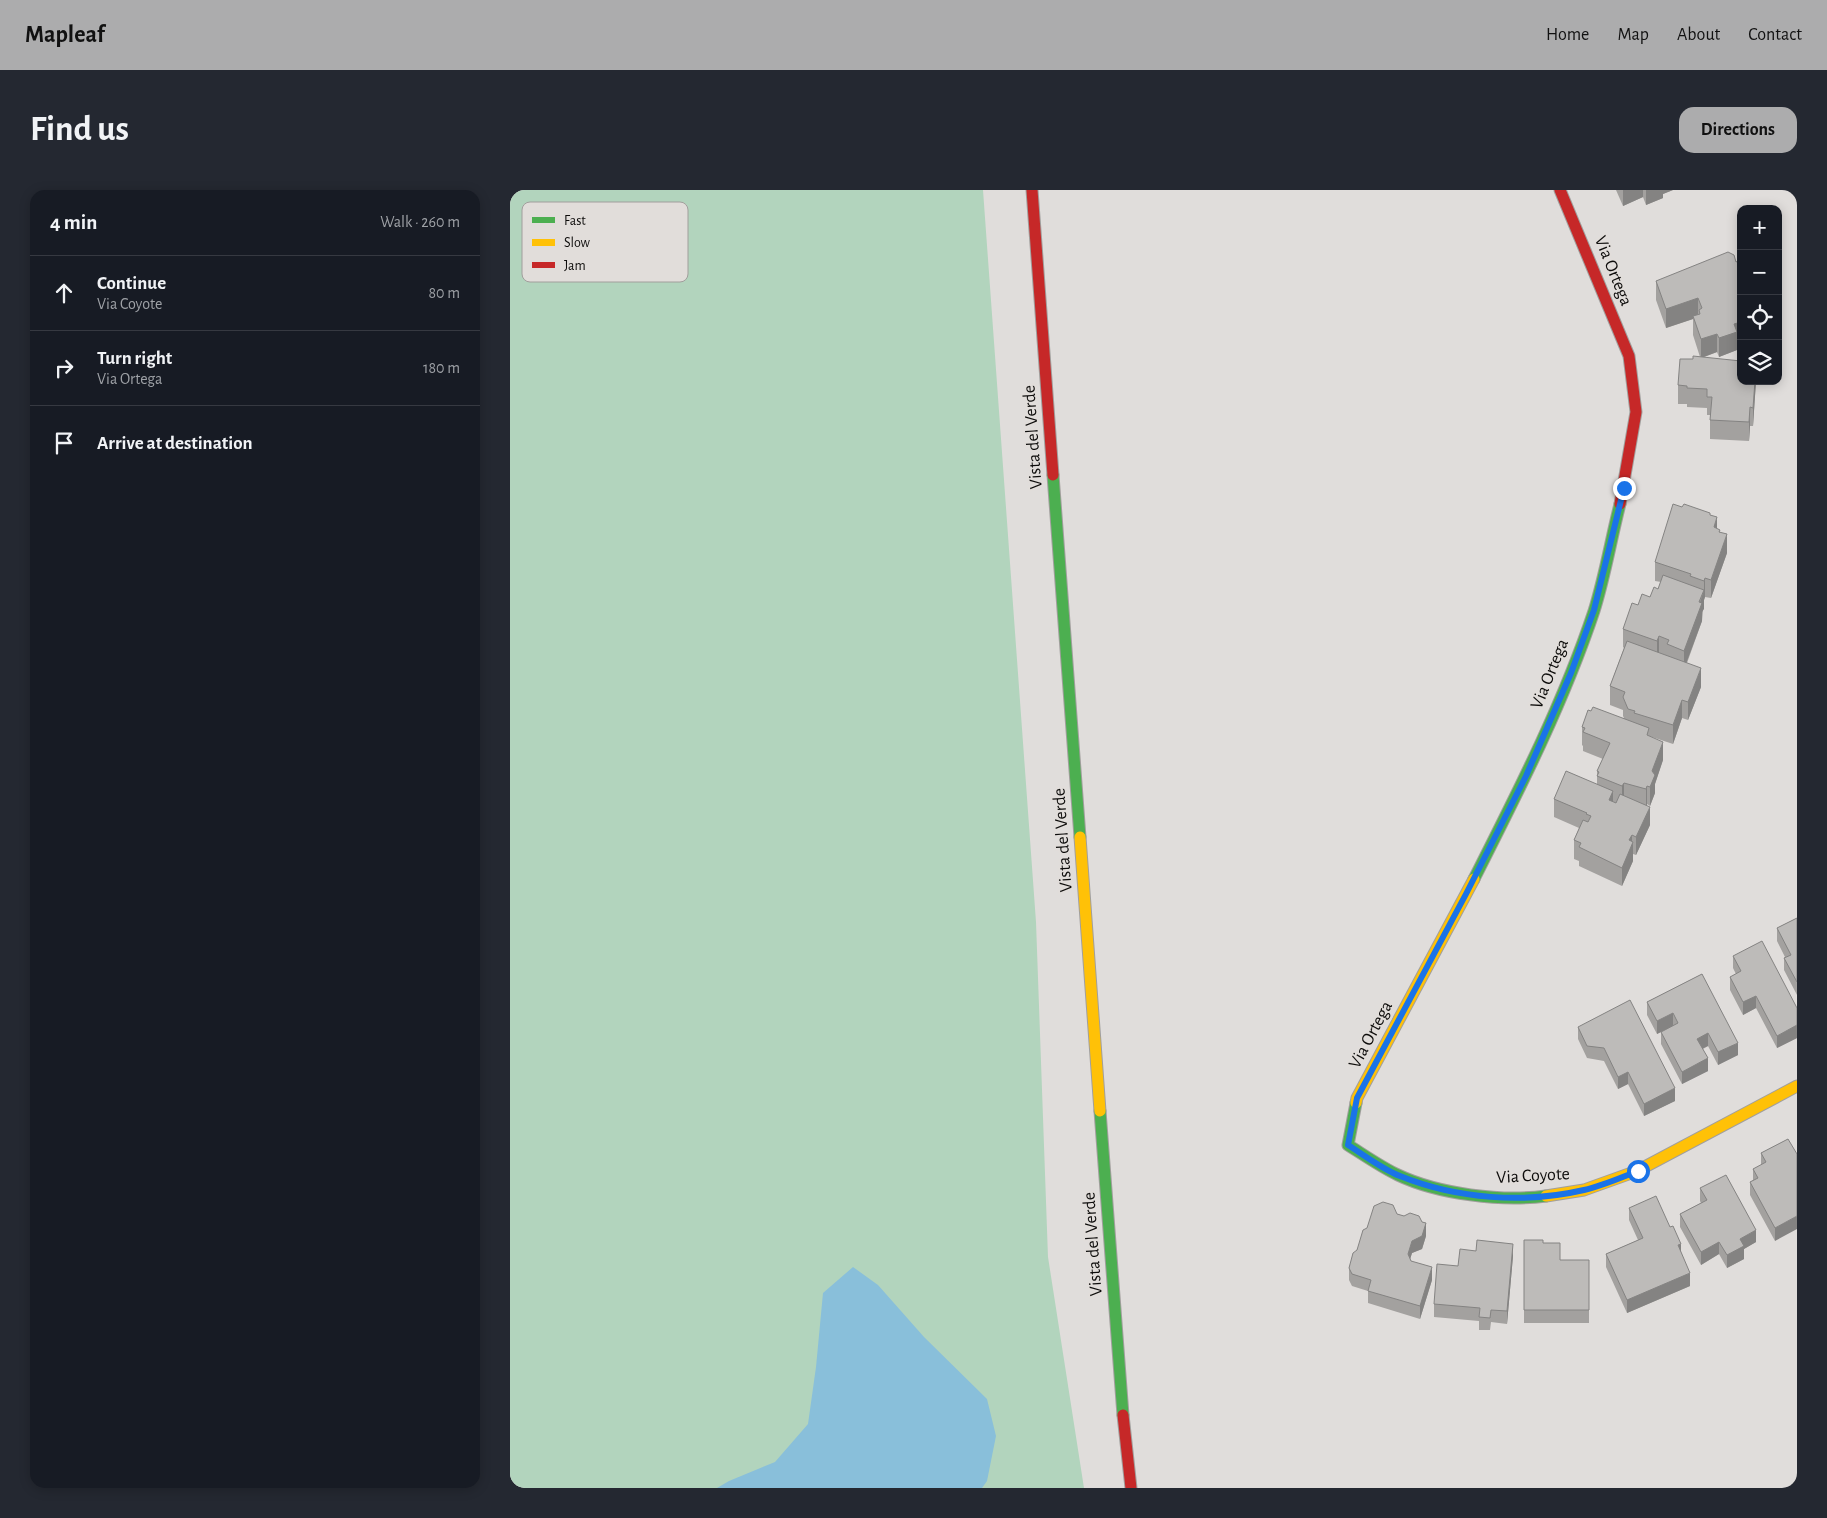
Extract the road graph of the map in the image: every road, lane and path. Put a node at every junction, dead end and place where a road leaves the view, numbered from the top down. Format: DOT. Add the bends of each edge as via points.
graph roads {
  1 [pos="1032,190"];
  2 [pos="1560,190"];
  3 [pos="1797,1086"];
  4 [pos="1348,1145"];
  5 [pos="1131,1488"];
  1 -- 5 [label="street, Vista del Verde" via="1121,1395"];
  2 -- 4 [label="street, Via Ortega" via="1629,356 1636,412 1624,488 1594,610 1571,673 1526,776 1357,1098"];
  3 -- 4 [label="street, Via Coyote" via="1638,1171 1584,1190 1536,1197 1445,1191 1398,1175"];
}
